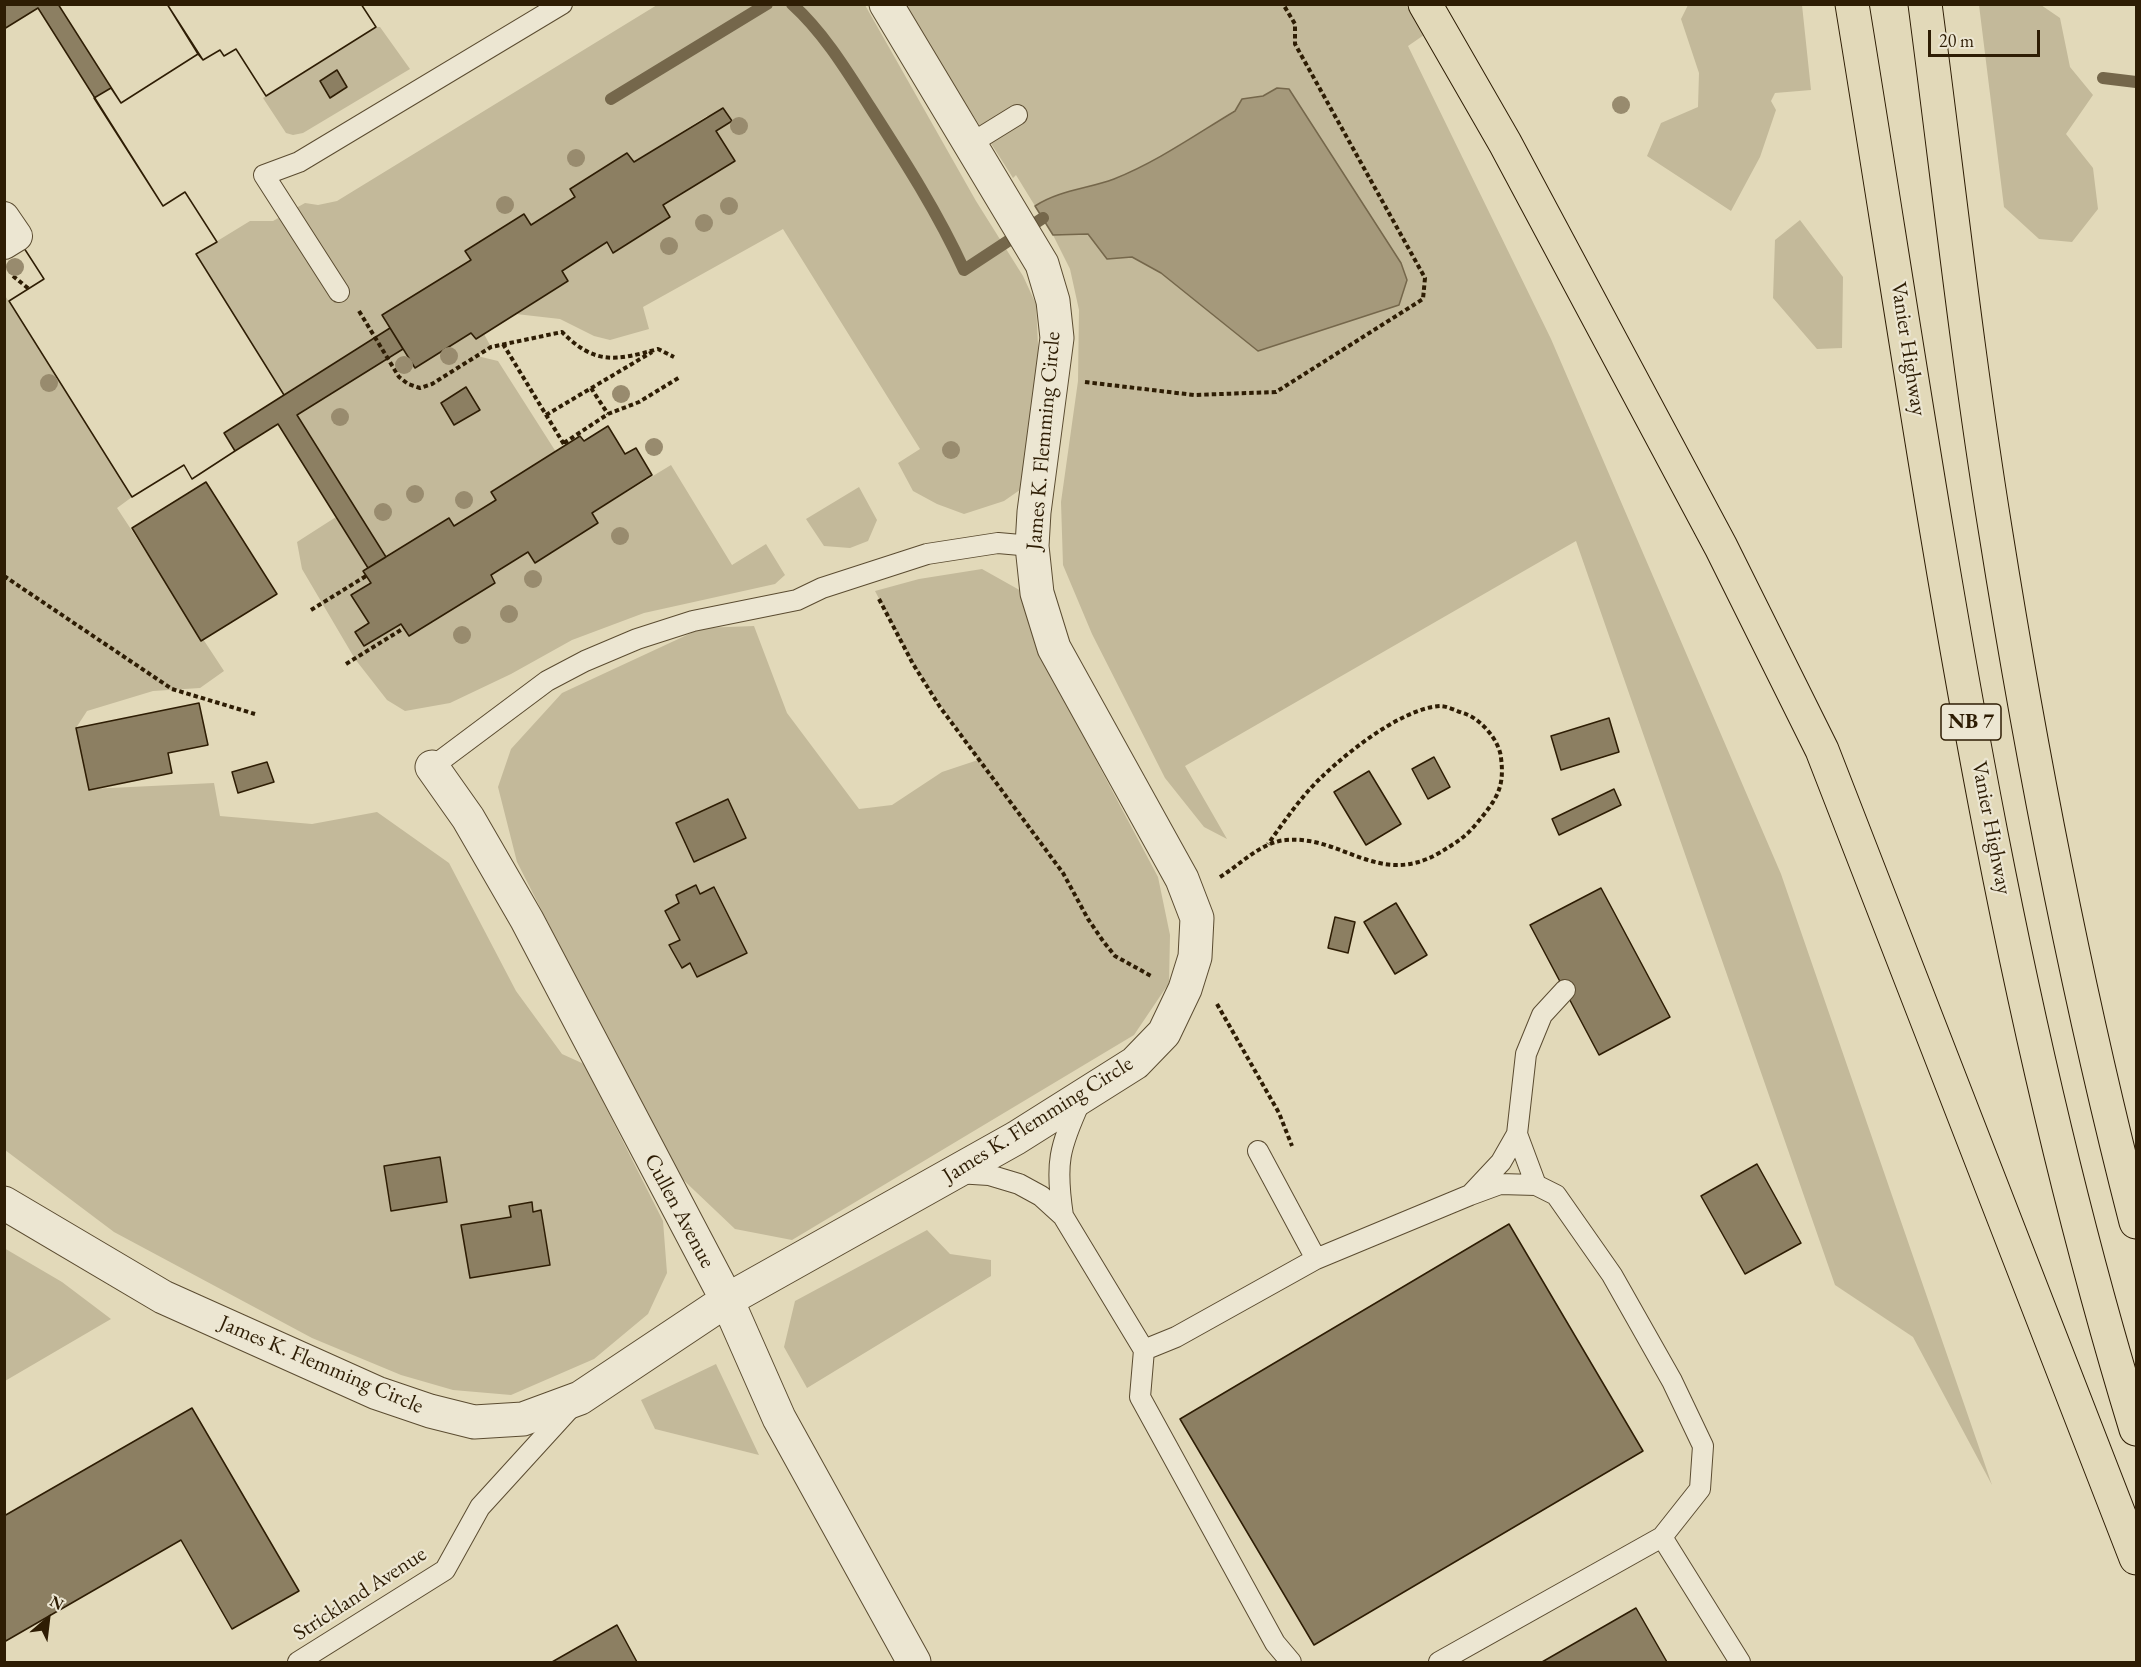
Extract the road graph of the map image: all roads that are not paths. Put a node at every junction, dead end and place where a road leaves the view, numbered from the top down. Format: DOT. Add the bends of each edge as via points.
graph roads {
  1 [pos="562,4"];
  2 [pos="886,4"];
  3 [pos="1425,4"];
  4 [pos="1852,4"];
  5 [pos="1925,4"];
  6 [pos="1017,115"];
  7 [pos="970,144"];
  8 [pos="4,217"];
  9 [pos="4,244"];
  10 [pos="339,292"];
  11 [pos="1032,546"];
  12 [pos="432,767"];
  13 [pos="1565,990"];
  14 [pos="1084,1095"];
  15 [pos="1517,1134"];
  16 [pos="1258,1151"];
  17 [pos="954,1173"];
  18 [pos="1536,1185"];
  19 [pos="1470,1195"];
  20 [pos="4,1203"];
  21 [pos="1063,1216"];
  22 [pos="2136,1222"];
  23 [pos="1316,1259"];
  24 [pos="727,1300"];
  25 [pos="1143,1350"];
  26 [pos="580,1398"];
  27 [pos="2136,1429"];
  28 [pos="1662,1537"];
  29 [pos="2136,1558"];
  30 [pos="298,1662"];
  31 [pos="914,1662"];
  32 [pos="1291,1662"];
  33 [pos="1439,1662"];
  34 [pos="1740,1662"];
  1 -- 10 [label="lane" via="299,162 264,176"];
  2 -- 7 [label="street, James K. Flemming Circle"];
  3 -- 29 [label="highway" via="1505,143 1721,547 1822,750"];
  4 -- 27 [label="highway, Vanier Highway / NB 7" via="1933,510 2007,914 2052,1119 2110,1345"];
  5 -- 22 [label="highway, NB 7" via="1995,526 2053,862"];
  6 -- 7 [label="lane"];
  7 -- 11 [label="street, James K. Flemming Circle" via="1042,264 1053,301 1057,338"];
  8 -- 9 [label="street" via="17,236"];
  11 -- 12 [label="lane" via="998,543 927,554 797,600 693,621 637,639 547,681"];
  11 -- 14 [label="street, James K. Flemming Circle" via="1037,593 1054,648 1182,879 1197,918 1195,957 1164,1033 1134,1063"];
  12 -- 24 [label="street, Cullen Avenue" via="468,818 527,920"];
  13 -- 15 [label="lane" via="1542,1015 1526,1054"];
  14 -- 17 [label="street, James K. Flemming Circle"];
  14 -- 21 [label="lane" via="1063,1140 1058,1178"];
  15 -- 18 [label="lane"];
  15 -- 19 [label="lane" via="1501,1162"];
  16 -- 23 [label="lane"];
  17 -- 21 [label="lane" via="989,1175 1019,1184 1041,1196"];
  17 -- 24 [label="street, James K. Flemming Circle"];
  18 -- 19 [label="lane" via="1500,1184"];
  18 -- 28 [label="lane" via="1557,1195 1612,1275 1703,1446 1700,1489"];
  19 -- 23 [label="lane"];
  20 -- 26 [label="street, James K. Flemming Circle" via="164,1297 398,1400 474,1422 523,1419"];
  21 -- 25 [label="lane"];
  23 -- 25 [label="lane" via="1176,1337"];
  24 -- 26 [label="street, James K. Flemming Circle"];
  24 -- 31 [label="street, Cullen Avenue" via="779,1418"];
  25 -- 32 [label="lane" via="1140,1396 1275,1643"];
  26 -- 30 [label="lane, Strickland Avenue" via="480,1507 445,1570"];
  28 -- 33 [label="lane"];
  28 -- 34 [label="lane"];
}
